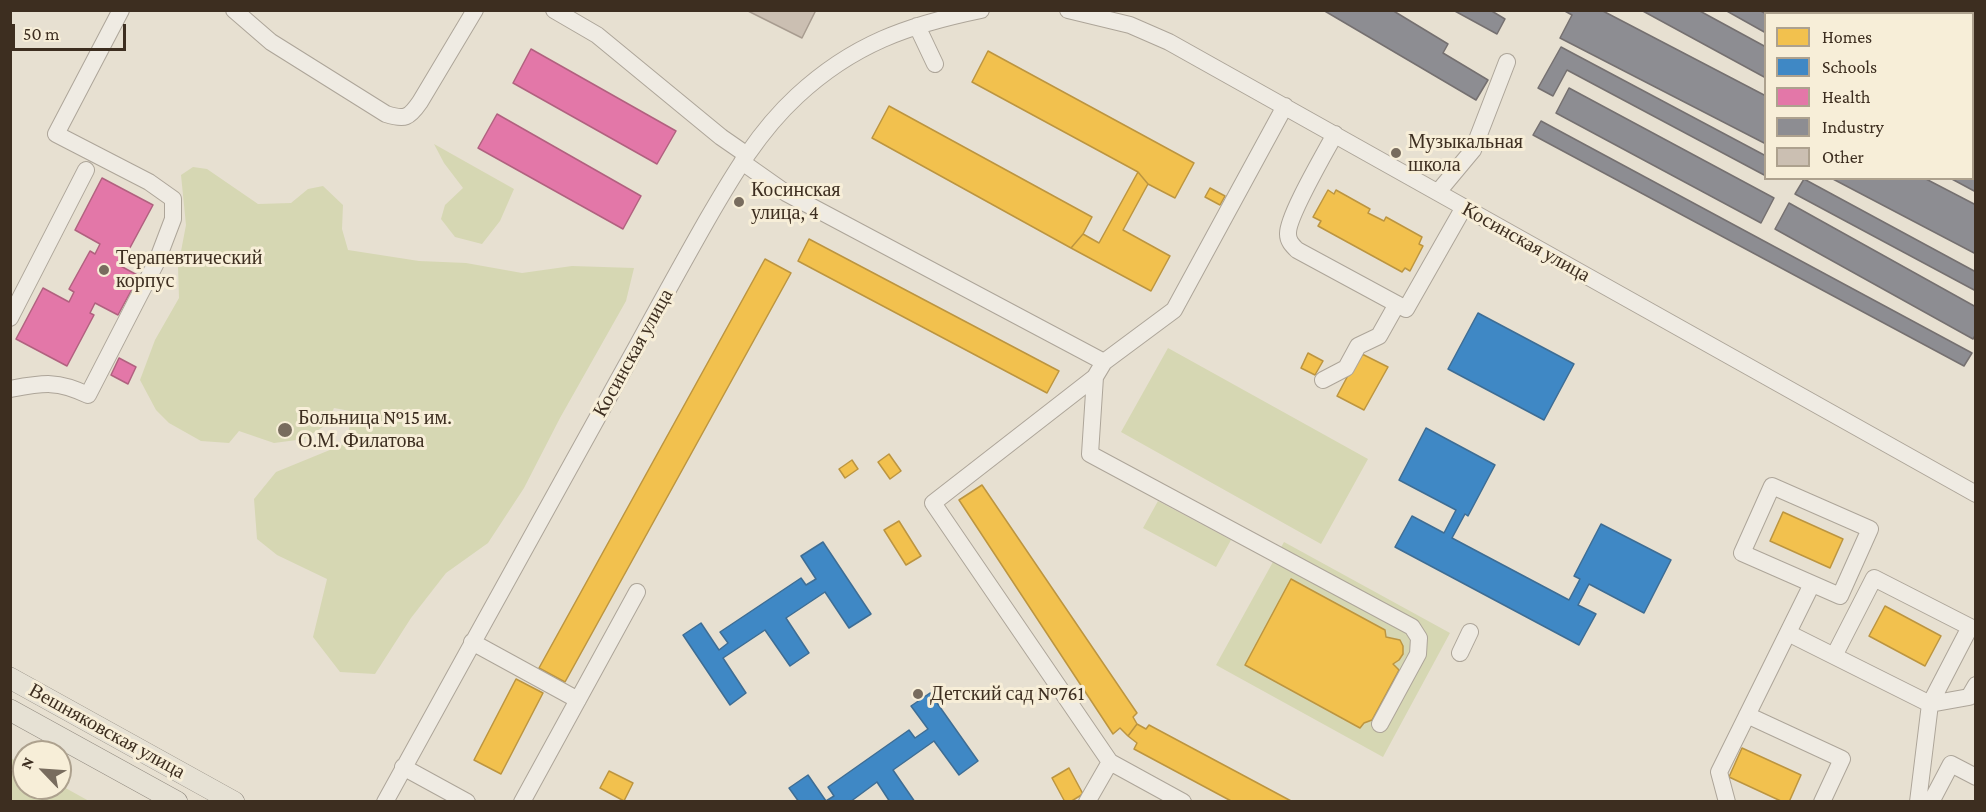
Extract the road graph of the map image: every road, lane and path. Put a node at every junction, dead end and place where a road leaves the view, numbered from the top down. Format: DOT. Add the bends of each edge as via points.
graph roads {
  1 [pos="121,10"];
  2 [pos="234,10"];
  3 [pos="475,10"];
  4 [pos="554,10"];
  5 [pos="981,10"];
  6 [pos="1068,10"];
  7 [pos="917,26"];
  8 [pos="1507,63"];
  9 [pos="935,64"];
  10 [pos="1285,106"];
  11 [pos="1335,134"];
  12 [pos="745,158"];
  13 [pos="86,170"];
  14 [pos="1438,192"];
  15 [pos="1464,207"];
  16 [pos="1397,304"];
  17 [pos="10,318"];
  18 [pos="1100,369"];
  19 [pos="1323,380"];
  20 [pos="10,389"];
  21 [pos="1976,494"];
  22 [pos="1812,584"];
  23 [pos="637,592"];
  24 [pos="1470,632"];
  25 [pos="1788,633"];
  26 [pos="472,642"];
  27 [pos="1460,653"];
  28 [pos="1834,656"];
  29 [pos="10,678"];
  30 [pos="1976,685"];
  31 [pos="578,700"];
  32 [pos="1930,704"];
  33 [pos="10,710"];
  34 [pos="1748,715"];
  35 [pos="1380,724"];
  36 [pos="1110,762"];
  37 [pos="403,768"];
  38 [pos="1976,777"];
  39 [pos="462,800"];
  40 [pos="177,801"];
  41 [pos="234,801"];
  42 [pos="384,801"];
  43 [pos="522,801"];
  44 [pos="1088,801"];
  45 [pos="1183,801"];
  46 [pos="1727,801"];
  47 [pos="1822,801"];
  48 [pos="1918,801"];
  49 [pos="1931,801"];
  1 -- 20 [label="street" via="56,134 149,182 173,199 173,219 157,261 88,395 69,386 40,383"];
  2 -- 3 [label="street" via="271,42 386,114 400,118 411,115"];
  4 -- 12 [label="street" via="597,34"];
  5 -- 7 [label="street, Косинская улица"];
  6 -- 10 [label="street, Косинская улица" via="1155,35"];
  7 -- 9 [label="street"];
  7 -- 12 [label="street, Косинская улица" via="885,36 819,76 779,114"];
  8 -- 14 [label="street" via="1473,150"];
  10 -- 11 [label="street, Косинская улица"];
  10 -- 18 [label="street" via="1174,310"];
  11 -- 14 [label="street, Косинская улица"];
  11 -- 16 [label="street" via="1292,217 1287,233 1290,242 1297,250"];
  12 -- 18 [label="street" via="786,193"];
  12 -- 26 [label="street, Косинская улица"];
  13 -- 17 [label="street"];
  14 -- 15 [label="street, Косинская улица"];
  15 -- 16 [label="street" via="1406,309"];
  15 -- 21 [label="street, Косинская улица"];
  16 -- 19 [label="street" via="1379,336 1358,346 1346,368"];
  18 -- 35 [label="street" via="1090,454 1412,627 1419,638 1418,654"];
  18 -- 36 [label="street" via="933,502"];
  22 -- 22 [label="street" via="1840,596 1870,529 1772,486 1743,553"];
  22 -- 25 [label="street"];
  23 -- 31 [label="street"];
  24 -- 27 [label="street"];
  25 -- 28 [label="street"];
  25 -- 46 [label="street" via="1719,772"];
  26 -- 31 [label="street"];
  26 -- 37 [label="street, Косинская улица"];
  28 -- 32 [label="street"];
  28 -- 32 [label="street" via="1874,578 1970,627"];
  29 -- 41 [label="main road, Вешняковская улица"];
  30 -- 32 [label="street" via="1969,697"];
  31 -- 43 [label="street"];
  32 -- 48 [label="street"];
  33 -- 40 [label="main road, Вешняковская улица"];
  34 -- 47 [label="street" via="1842,759"];
  36 -- 44 [label="street"];
  36 -- 45 [label="street"];
  37 -- 39 [label="street"];
  37 -- 42 [label="street, Косинская улица"];
  38 -- 49 [label="street" via="1951,764"];
}
